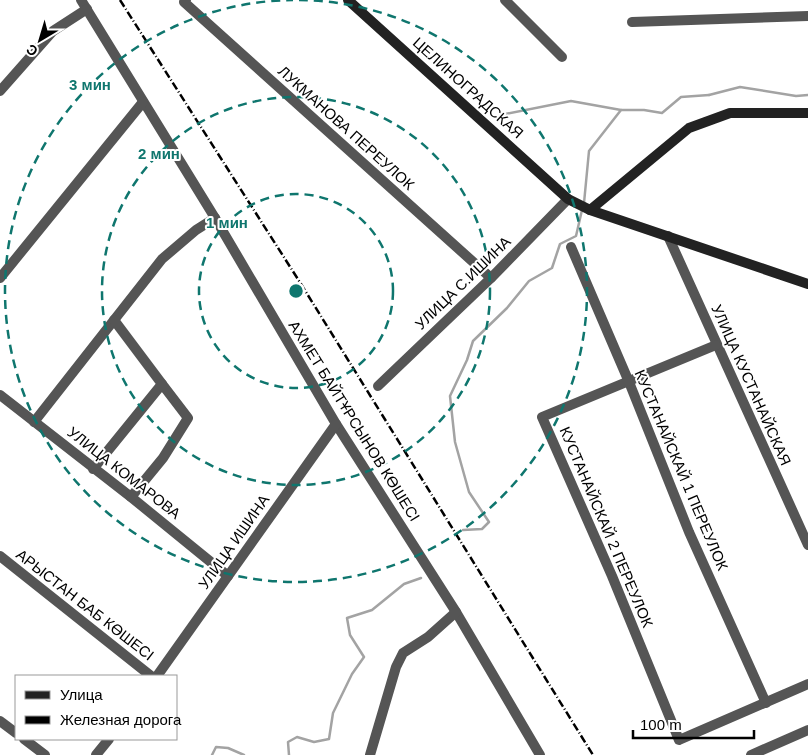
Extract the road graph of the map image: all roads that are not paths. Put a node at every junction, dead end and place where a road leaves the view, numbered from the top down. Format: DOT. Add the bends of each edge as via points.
graph roads {
  1 [pos="186,0"];
  2 [pos="348,0"];
  3 [pos="505,0"];
  4 [pos="84,4"];
  5 [pos="808,16"];
  6 [pos="632,22"];
  7 [pos="562,56"];
  8 [pos="0,91"];
  9 [pos="144,102"];
  10 [pos="808,113"];
  11 [pos="568,199"];
  12 [pos="590,210"];
  13 [pos="215,218"];
  14 [pos="668,236"];
  15 [pos="571,247"];
  16 [pos="0,278"];
  17 [pos="491,278"];
  18 [pos="808,284"];
  19 [pos="114,320"];
  20 [pos="716,345"];
  21 [pos="629,382"];
  22 [pos="162,384"];
  23 [pos="378,386"];
  24 [pos="0,395"];
  25 [pos="34,422"];
  26 [pos="336,424"];
  27 [pos="93,469"];
  28 [pos="131,497"];
  29 [pos="808,545"];
  30 [pos="0,556"];
  31 [pos="228,576"];
  32 [pos="456,612"];
  33 [pos="150,675"];
  34 [pos="157,675"];
  35 [pos="808,684"];
  36 [pos="766,703"];
  37 [pos="0,720"];
  38 [pos="808,730"];
  39 [pos="15,732"];
  40 [pos="25,740"];
  41 [pos="108,740"];
  42 [pos="534,744"];
  43 [pos="45,755"];
  44 [pos="96,755"];
  45 [pos="370,755"];
  46 [pos="528,755"];
  47 [pos="540,755"];
  48 [pos="751,755"];
  1 -- 17 [label="street, ЛУКМАНОВА ПЕРЕУЛОК" via="184,2 191,9"];
  2 -- 11 [label="street, ЦЕЛИНОГРАДСКАЯ"];
  3 -- 7 [label="street"];
  4 -- 8 [label="street" via="53,31"];
  4 -- 9 [label="street, АХМЕТ БАЙТҰРСЫНОВ КӨШЕСІ"];
  5 -- 6 [label="street"];
  9 -- 13 [label="street, АХМЕТ БАЙТҰРСЫНОВ КӨШЕСІ"];
  9 -- 16 [label="street"];
  10 -- 12 [label="street" via="730,112 689,128"];
  11 -- 12 [label="street, ЦЕЛИНОГРАДСКАЯ"];
  11 -- 17 [label="street, УЛИЦА С.ИШИНА"];
  12 -- 14 [label="street"];
  13 -- 19 [label="street" via="162,259"];
  13 -- 26 [label="street, АХМЕТ БАЙТҰРСЫНОВ КӨШЕСІ"];
  14 -- 18 [label="street"];
  14 -- 20 [label="street, УЛИЦА КУСТАНАЙСКАЯ"];
  15 -- 21 [label="street, КУСТАНАЙСКАЙ 1 ПЕРЕУЛОК"];
  17 -- 23 [label="street, УЛИЦА С.ИШИНА"];
  19 -- 22 [label="street"];
  19 -- 25 [label="street"];
  20 -- 21 [label="street, КУСТАНАЙСКАЙ 2 ПЕРЕУЛОК"];
  20 -- 29 [label="street, УЛИЦА КУСТАНАЙСКАЯ"];
  21 -- 36 [label="street, КУСТАНАЙСКАЙ 1 ПЕРЕУЛОК" via="689,532"];
  21 -- 36 [label="street, КУСТАНАЙСКАЙ 2 ПЕРЕУЛОК" via="542,417 679,740"];
  22 -- 27 [label="street"];
  22 -- 28 [label="street" via="188,418 163,458"];
  24 -- 25 [label="street, УЛИЦА КОМАРОВА"];
  25 -- 27 [label="street, УЛИЦА КОМАРОВА"];
  26 -- 31 [label="street, УЛИЦА ИШИНА"];
  26 -- 32 [label="street, АХМЕТ БАЙТҰРСЫНОВ КӨШЕСІ"];
  27 -- 28 [label="street, УЛИЦА КОМАРОВА"];
  28 -- 31 [label="street, УЛИЦА КОМАРОВА"];
  30 -- 33 [label="street, АРЫСТАН БАБ КӨШЕСІ"];
  31 -- 34 [label="street, УЛИЦА ИШИНА"];
  32 -- 42 [label="street, АХМЕТ БАЙТҰРСЫНОВ КӨШЕСІ"];
  32 -- 45 [label="street" via="428,637 403,653 396,666"];
  35 -- 36 [label="street"];
  37 -- 39 [label="street"];
  38 -- 48 [label="street"];
  40 -- 43 [label="street"];
  41 -- 44 [label="street"];
  42 -- 46 [label="street"];
  42 -- 47 [label="street, АХМЕТ БАЙТҰРСЫНОВ КӨШЕСІ"];
}
